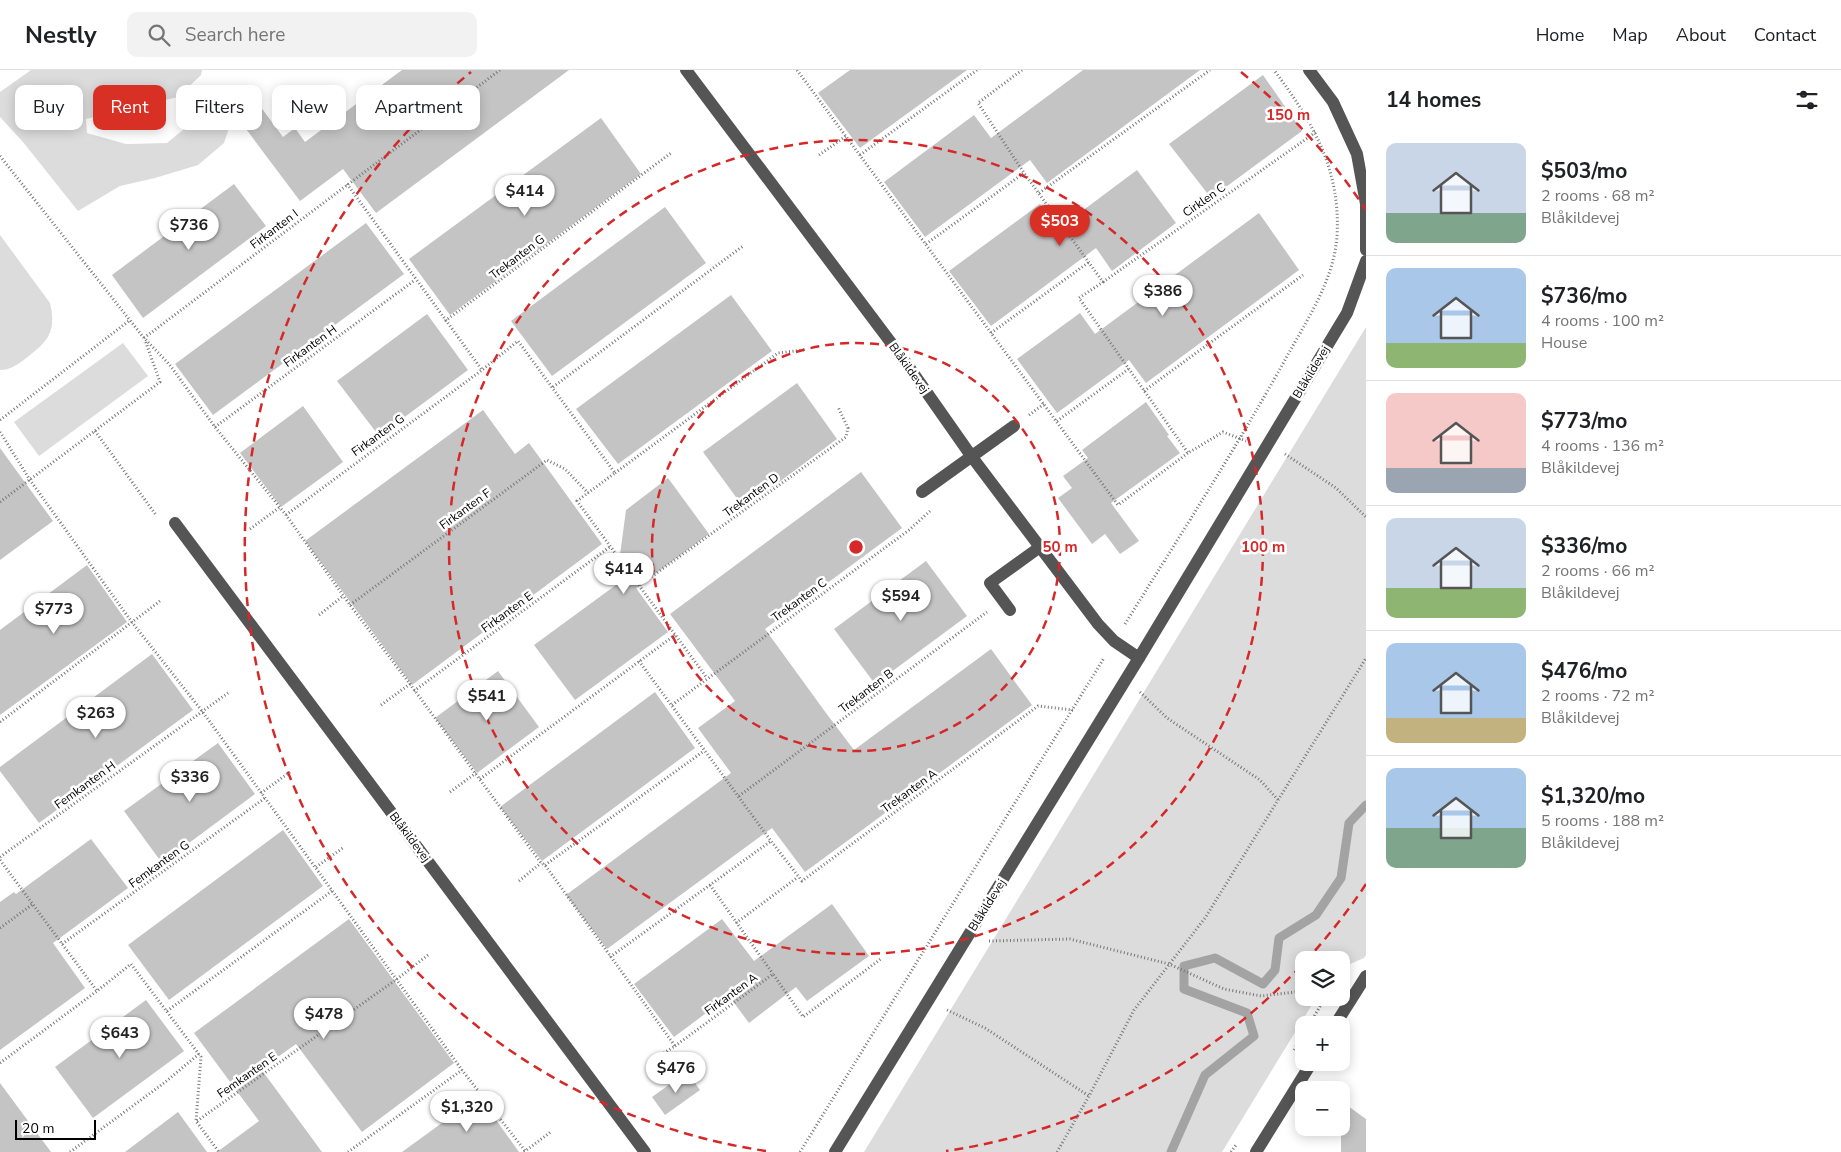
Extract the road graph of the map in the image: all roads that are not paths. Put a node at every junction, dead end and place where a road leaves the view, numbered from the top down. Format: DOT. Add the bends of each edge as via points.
graph roads {
  1 [pos="686,70"];
  2 [pos="1309,70"];
  3 [pos="1366,250"];
  4 [pos="1366,261"];
  5 [pos="1014,426"];
  6 [pos="972,457"];
  7 [pos="922,492"];
  8 [pos="175,523"];
  9 [pos="1040,547"];
  10 [pos="1007,605"];
  11 [pos="1139,658"];
  12 [pos="1366,976"];
  13 [pos="1341,1016"];
  14 [pos="1306,1071"];
  15 [pos="645,1152"];
  16 [pos="835,1152"];
  17 [pos="1256,1152"];
  1 -- 6 [label="street, Blåkildevej"];
  2 -- 3 [label="street" via="1333,102 1357,154 1366,204"];
  4 -- 11 [label="street, Blåkildevej" via="1347,313"];
  5 -- 6 [label="street"];
  6 -- 7 [label="street"];
  6 -- 9 [label="street, Blåkildevej"];
  8 -- 15 [label="street, Blåkildevej"];
  9 -- 10 [label="street" via="990,583"];
  9 -- 11 [label="street, Blåkildevej" via="1104,631"];
  11 -- 16 [label="street, Blåkildevej"];
  12 -- 13 [label="street"];
  14 -- 17 [label="street"];
}
